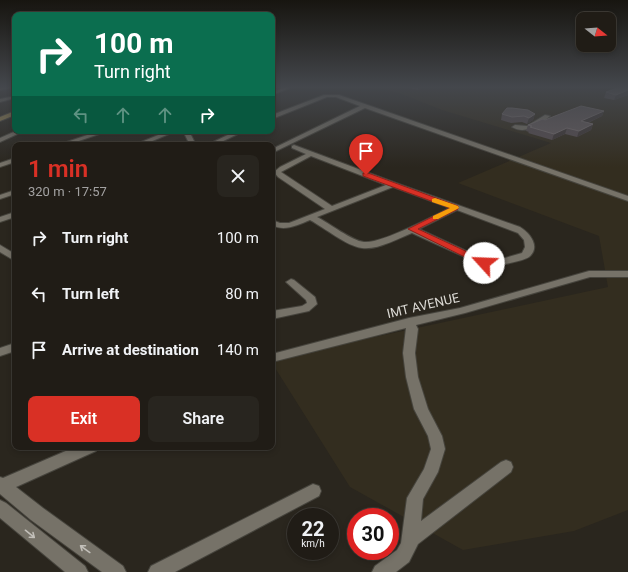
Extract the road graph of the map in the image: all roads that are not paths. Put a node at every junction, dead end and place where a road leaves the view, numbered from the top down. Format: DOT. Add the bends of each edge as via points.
graph roads {
  1 [pos="12,114"];
  2 [pos="348,114"];
  3 [pos="386,114"];
  4 [pos="547,116"];
  5 [pos="0,119"];
  6 [pos="515,127"];
  7 [pos="13,134"];
  8 [pos="96,134"];
  9 [pos="169,134"];
  10 [pos="234,134"];
  11 [pos="2,138"];
  12 [pos="70,142"];
  13 [pos="148,142"];
  14 [pos="217,142"];
  15 [pos="294,147"];
  16 [pos="275,150"];
  17 [pos="310,154"];
  18 [pos="12,161"];
  19 [pos="0,165"];
  20 [pos="393,185"];
  21 [pos="12,193"];
  22 [pos="0,197"];
  23 [pos="628,199"];
  24 [pos="456,208"];
  25 [pos="331,209"];
  26 [pos="12,215"];
  27 [pos="311,217"];
  28 [pos="0,220"];
  29 [pos="275,224"];
  30 [pos="412,229"];
  31 [pos="0,248"];
  32 [pos="12,256"];
  33 [pos="628,274"];
  34 [pos="291,282"];
  35 [pos="275,314"];
  36 [pos="409,322"];
  37 [pos="12,348"];
  38 [pos="0,352"];
  39 [pos="275,357"];
  40 [pos="84,450"];
  41 [pos="506,467"];
  42 [pos="1,486"];
  43 [pos="313,491"];
  44 [pos="0,508"];
  45 [pos="411,539"];
  46 [pos="79,572"];
  47 [pos="117,572"];
  48 [pos="157,572"];
  49 [pos="382,572"];
  1 -- 5 [label="main road"];
  2 -- 16 [label="street"];
  3 -- 23 [label="street"];
  4 -- 6 [label="street" via="528,128"];
  7 -- 11 [label="street"];
  8 -- 12 [label="street"];
  9 -- 13 [label="street"];
  10 -- 14 [label="street"];
  15 -- 17 [label="street"];
  17 -- 20 [label="street"];
  17 -- 25 [label="street" via="277,172"];
  18 -- 19 [label="street"];
  20 -- 24 [label="street"];
  20 -- 25 [label="street"];
  21 -- 22 [label="street"];
  24 -- 30 [label="street"];
  24 -- 30 [label="street" via="522,232 528,236 530,242 528,253 499,263 484,263"];
  25 -- 27 [label="street"];
  26 -- 28 [label="street"];
  27 -- 29 [label="street" via="284,226"];
  27 -- 30 [label="street" via="364,245 376,244"];
  31 -- 32 [label="street"];
  33 -- 36 [label="street, IMT AVENUE" via="589,274 469,309"];
  34 -- 35 [label="street" via="311,299 312,304 305,309"];
  36 -- 39 [label="street, IMT AVENUE"];
  36 -- 45 [label="street" via="412,330 409,353 412,377 421,409 438,449 430,472 415,498"];
  37 -- 38 [label="street"];
  40 -- 42 [label="street"];
  41 -- 45 [label="street"];
  47 -- 42 [label="street, one-way"];
  43 -- 48 [label="street"];
  44 -- 46 [label="street, one-way"];
  45 -- 49 [label="street" via="403,556"];
}
